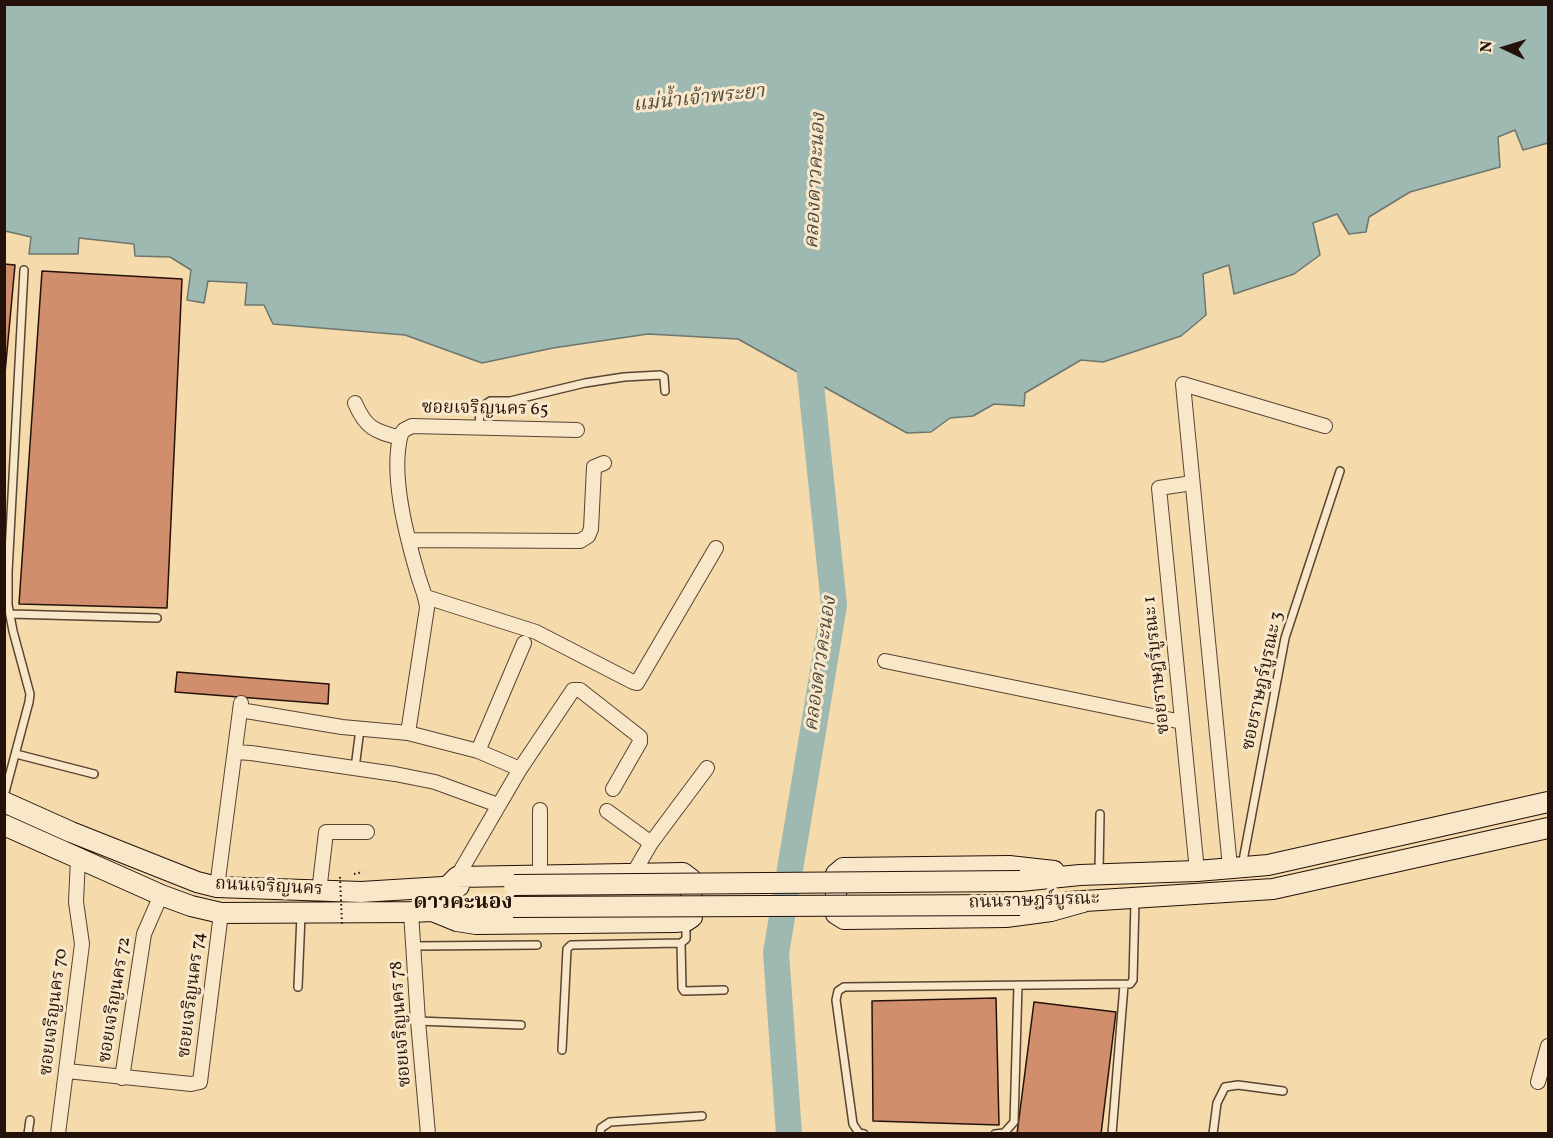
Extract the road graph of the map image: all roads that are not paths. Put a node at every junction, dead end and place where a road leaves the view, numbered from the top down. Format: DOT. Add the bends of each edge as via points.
graph roads {
  1 [pos="24,270"];
  2 [pos="665,391"];
  3 [pos="356,404"];
  4 [pos="1325,426"];
  5 [pos="479,429"];
  6 [pos="578,430"];
  7 [pos="400,438"];
  8 [pos="604,463"];
  9 [pos="1340,471"];
  10 [pos="1192,483"];
  11 [pos="409,540"];
  12 [pos="716,548"];
  13 [pos="426,597"];
  14 [pos="10,614"];
  15 [pos="157,618"];
  16 [pos="524,643"];
  17 [pos="885,662"];
  18 [pos="1182,722"];
  19 [pos="360,729"];
  20 [pos="408,733"];
  21 [pos="478,751"];
  22 [pos="235,752"];
  23 [pos="16,754"];
  24 [pos="355,768"];
  25 [pos="707,768"];
  26 [pos="520,769"];
  27 [pos="94,774"];
  28 [pos="613,789"];
  29 [pos="4,796"];
  30 [pos="4,802"];
  31 [pos="1548,802"];
  32 [pos="498,805"];
  33 [pos="540,810"];
  34 [pos="607,811"];
  35 [pos="1100,814"];
  36 [pos="4,825"];
  37 [pos="1548,828"];
  38 [pos="367,832"];
  39 [pos="1384,839"];
  40 [pos="651,843"];
  41 [pos="78,858"];
  42 [pos="1390,863"];
  43 [pos="1236,866"];
  44 [pos="1197,871"];
  45 [pos="540,874"];
  46 [pos="633,874"];
  47 [pos="1089,875"];
  48 [pos="452,882"];
  49 [pos="514,885"];
  50 [pos="217,887"];
  51 [pos="319,892"];
  52 [pos="161,895"];
  53 [pos="1135,898"];
  54 [pos="1083,902"];
  55 [pos="513,908"];
  56 [pos="411,912"];
  57 [pos="435,912"];
  58 [pos="221,913"];
  59 [pos="301,913"];
  60 [pos="686,921"];
  61 [pos="681,943"];
  62 [pos="537,945"];
  63 [pos="415,946"];
  64 [pos="1018,985"];
  65 [pos="1124,985"];
  66 [pos="298,987"];
  67 [pos="724,990"];
  68 [pos="418,1021"];
  69 [pos="521,1025"];
  70 [pos="1548,1046"];
  71 [pos="562,1050"];
  72 [pos="67,1071"];
  73 [pos="122,1078"];
  74 [pos="1538,1082"];
  75 [pos="1283,1091"];
  76 [pos="702,1116"];
  77 [pos="30,1120"];
  78 [pos="55,1126"];
  79 [pos="28,1134"];
  80 [pos="428,1134"];
  81 [pos="600,1134"];
  82 [pos="864,1134"];
  83 [pos="995,1134"];
  84 [pos="1112,1134"];
  85 [pos="1213,1134"];
  1 -- 14 [label="lane" via="9,516"];
  2 -- 5 [label="lane" via="664,377 660,375 624,377 510,401 490,401 480,408"];
  3 -- 7 [label="street" via="372,430"];
  4 -- 10 [label="street" via="1183,384"];
  5 -- 6 [label="street, ซอยเจริญนคร 65"];
  5 -- 7 [label="street, ซอยเจริญนคร 65" via="412,426"];
  7 -- 11 [label="street" via="398,472"];
  8 -- 11 [label="street" via="594,466 590,531 580,541"];
  9 -- 43 [label="lane, ซอยราษฎร์บูรณะ 3" via="1285,638"];
  10 -- 18 [label="street, ซอยราษฎร์บูรณะ 1" via="1159,488"];
  10 -- 43 [label="street"];
  11 -- 13 [label="street"];
  12 -- 13 [label="street" via="637,683 536,632"];
  13 -- 20 [label="street"];
  14 -- 15 [label="lane"];
  14 -- 23 [label="lane" via="30,694"];
  16 -- 21 [label="street"];
  17 -- 18 [label="street"];
  18 -- 44 [label="street, ซอยราษฎร์บูรณะ 1"];
  19 -- 20 [label="street"];
  19 -- 22 [label="street" via="241,707"];
  19 -- 24 [label="lane"];
  20 -- 21 [label="street"];
  21 -- 26 [label="street"];
  22 -- 24 [label="street"];
  22 -- 50 [label="street"];
  23 -- 27 [label="lane"];
  23 -- 29 [label="lane"];
  24 -- 32 [label="street" via="435,782"];
  25 -- 40 [label="street"];
  26 -- 28 [label="street" via="565,700 573,690 580,690 640,737"];
  26 -- 32 [label="street"];
  30 -- 50 [label="main road, ถนนเจริญนคร"];
  31 -- 39 [label="main road, ถนนราษฎร์บูรณะ"];
  32 -- 48 [label="street"];
  33 -- 45 [label="street"];
  34 -- 40 [label="street"];
  35 -- 47 [label="lane"];
  36 -- 41 [label="main road, ถนนเจริญนคร"];
  37 -- 42 [label="main road, ถนนราษฎร์บูรณะ"];
  38 -- 51 [label="street" via="326,832"];
  39 -- 42 [label="main road"];
  39 -- 43 [label="main road, ถนนราษฎร์บูรณะ" via="1268,865"];
  40 -- 46 [label="street"];
  41 -- 52 [label="main road, ถนนเจริญนคร"];
  41 -- 72 [label="street, ซอยเจริญนคร 70" via="76,902 82,944"];
  42 -- 53 [label="main road, ถนนราษฎร์บูรณะ" via="1273,889"];
  43 -- 44 [label="main road, ถนนราษฎร์บูรณะ"];
  44 -- 47 [label="main road, ถนนราษฎร์บูรณะ"];
  45 -- 46 [label="main road"];
  45 -- 48 [label="main road"];
  46 -- 60 [label="main road" via="683,873 691,879 692,917"];
  47 -- 49 [label="main road, ถนนราษฎร์บูรณะ, bridge" via="1020,881"];
  47 -- 54 [label="main road" via="1028,867 843,868 836,874 837,914 844,919 1006,917"];
  48 -- 49 [label="main road, ถนนเจริญนคร"];
  48 -- 51 [label="main road, ถนนเจริญนคร" via="361,892"];
  50 -- 51 [label="main road, ถนนเจริญนคร"];
  52 -- 58 [label="main road, ถนนเจริญนคร"];
  52 -- 73 [label="street, ซอยเจริญนคร 72" via="144,934"];
  53 -- 54 [label="main road, ถนนราษฎร์บูรณะ"];
  53 -- 65 [label="lane" via="1133,980"];
  54 -- 55 [label="main road, ถนนราษฎร์บูรณะ, bridge"];
  55 -- 57 [label="main road, ถนนเจริญนคร"];
  56 -- 57 [label="main road, ถนนเจริญนคร"];
  56 -- 59 [label="main road, ถนนเจริญนคร"];
  56 -- 63 [label="street, ซอยเจริญนคร 78"];
  57 -- 60 [label="main road" via="476,924"];
  58 -- 59 [label="main road, ถนนเจริญนคร"];
  58 -- 73 [label="street, ซอยเจริญนคร 74" via="200,1082"];
  59 -- 66 [label="lane"];
  60 -- 61 [label="lane" via="686,939"];
  61 -- 67 [label="lane" via="684,991"];
  61 -- 71 [label="lane" via="571,945 566,955"];
  62 -- 63 [label="lane"];
  63 -- 68 [label="street, ซอยเจริญนคร 78"];
  64 -- 65 [label="lane"];
  64 -- 82 [label="lane" via="844,987 838,991 853,1124"];
  64 -- 83 [label="lane" via="1014,1122 1004,1133"];
  65 -- 84 [label="lane"];
  68 -- 69 [label="lane"];
  68 -- 80 [label="street, ซอยเจริญนคร 78"];
  70 -- 74 [label="street"];
  72 -- 73 [label="street"];
  72 -- 78 [label="street, ซอยเจริญนคร 70"];
  75 -- 85 [label="lane" via="1225,1087 1217,1103"];
  76 -- 81 [label="lane" via="610,1122 601,1128"];
  77 -- 79 [label="lane"];
}
